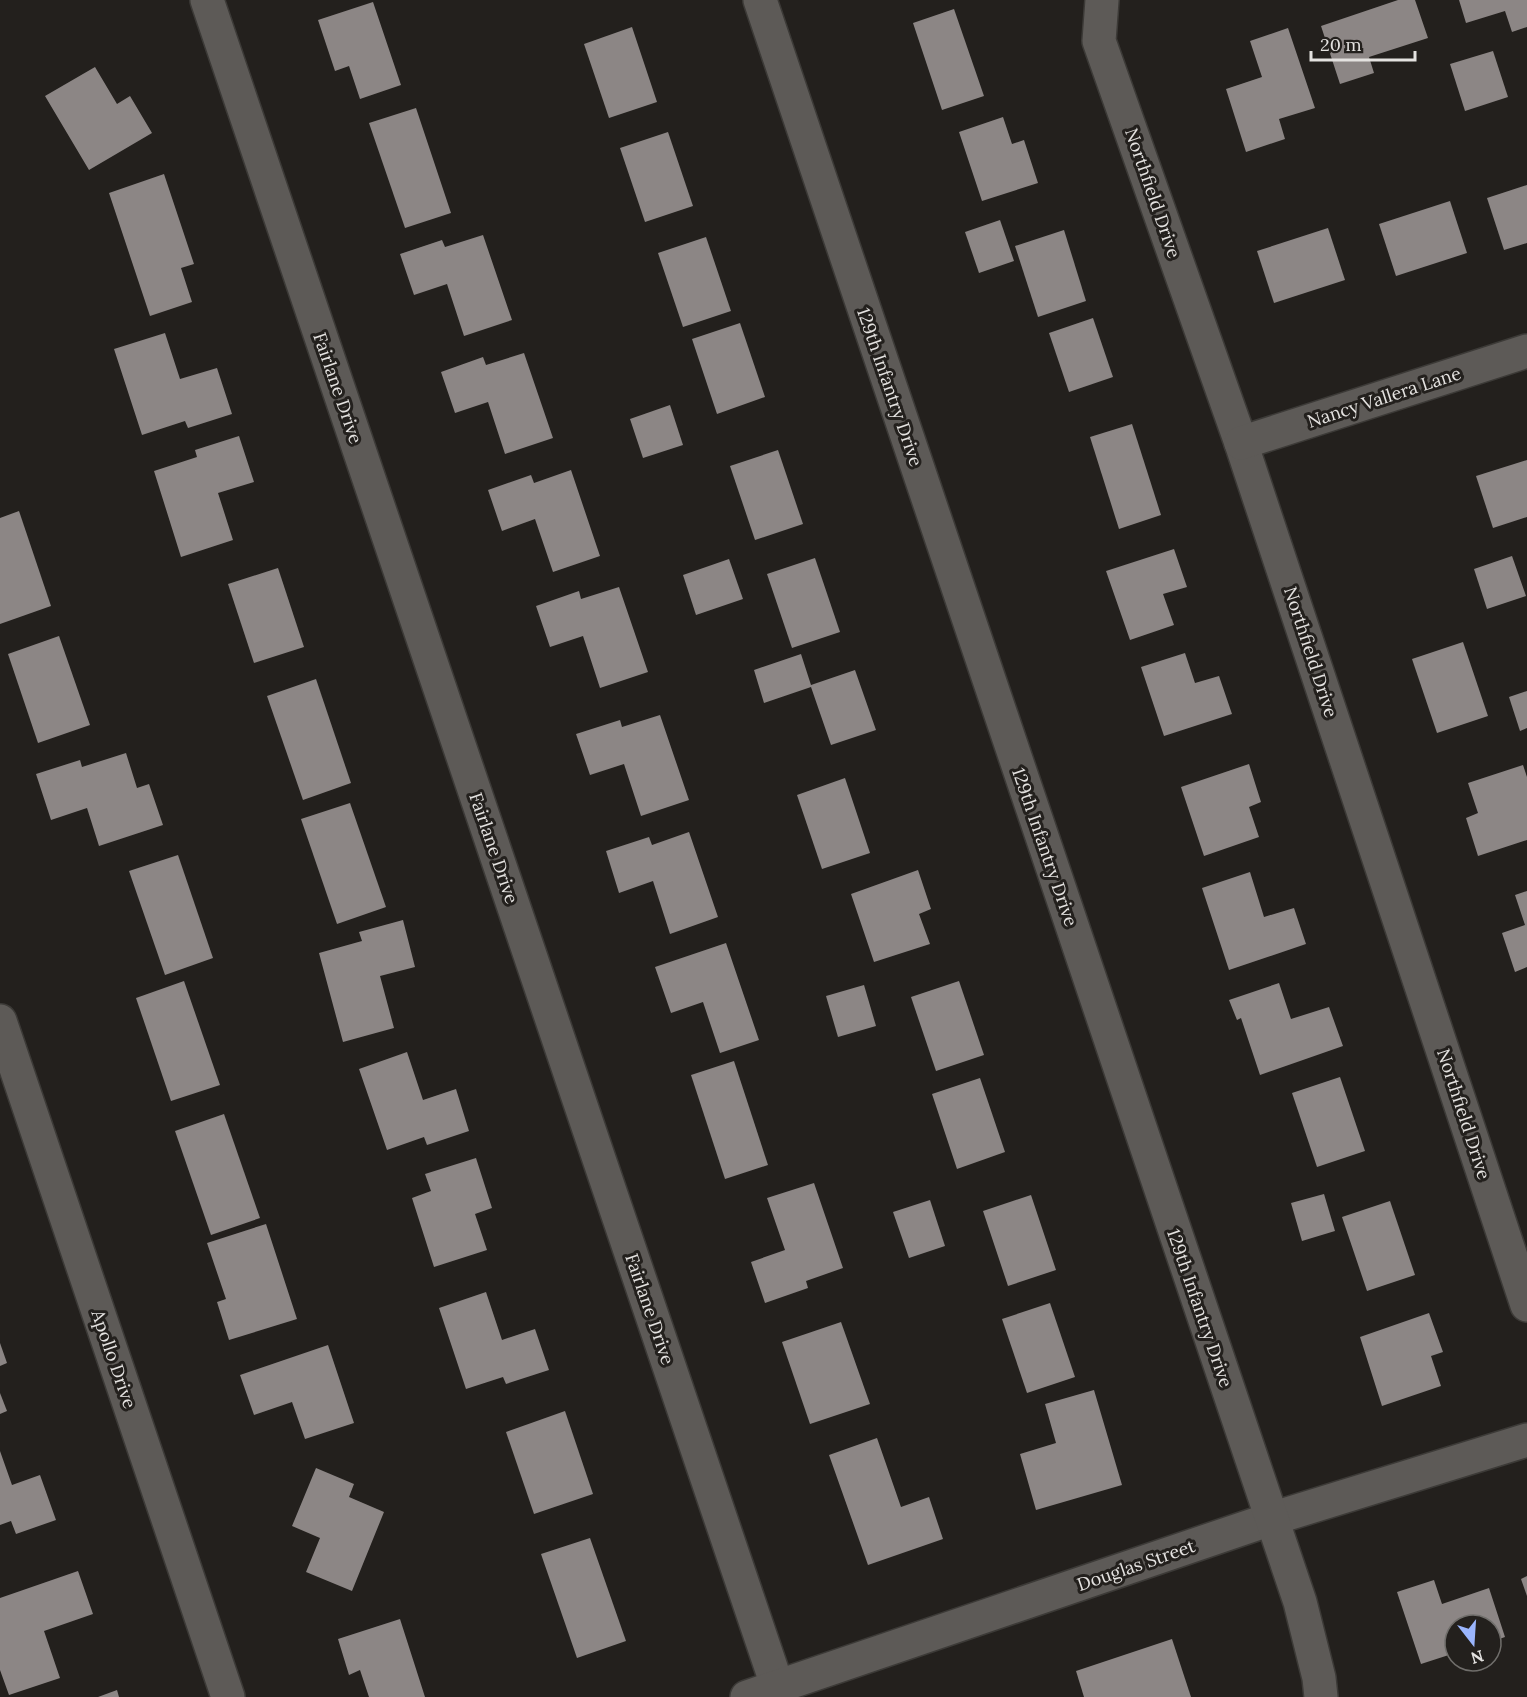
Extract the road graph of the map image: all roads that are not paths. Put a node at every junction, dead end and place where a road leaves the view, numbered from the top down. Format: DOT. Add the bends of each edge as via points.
graph roads {
  1 [pos="207,0"];
  2 [pos="760,0"];
  3 [pos="1102,0"];
  4 [pos="1527,351"];
  5 [pos="1241,443"];
  6 [pos="0,1022"];
  7 [pos="1527,1305"];
  8 [pos="1527,1440"];
  9 [pos="1271,1519"];
  10 [pos="779,1692"];
  11 [pos="228,1697"];
  12 [pos="747,1697"];
  13 [pos="1321,1697"];
  1 -- 10 [label="street, Fairlane Drive"];
  2 -- 9 [label="street, 129th Infantry Drive"];
  3 -- 5 [label="street, Northfield Drive" via="1099,41"];
  4 -- 5 [label="street, Nancy Vallera Lane"];
  5 -- 7 [label="street, Northfield Drive"];
  6 -- 11 [label="street, Apollo Drive"];
  8 -- 9 [label="street, Douglas Street"];
  9 -- 10 [label="street, Douglas Street"];
  9 -- 13 [label="street, 129th Infantry Drive" via="1300,1602"];
  10 -- 12 [label="street, Douglas Street"];
}
